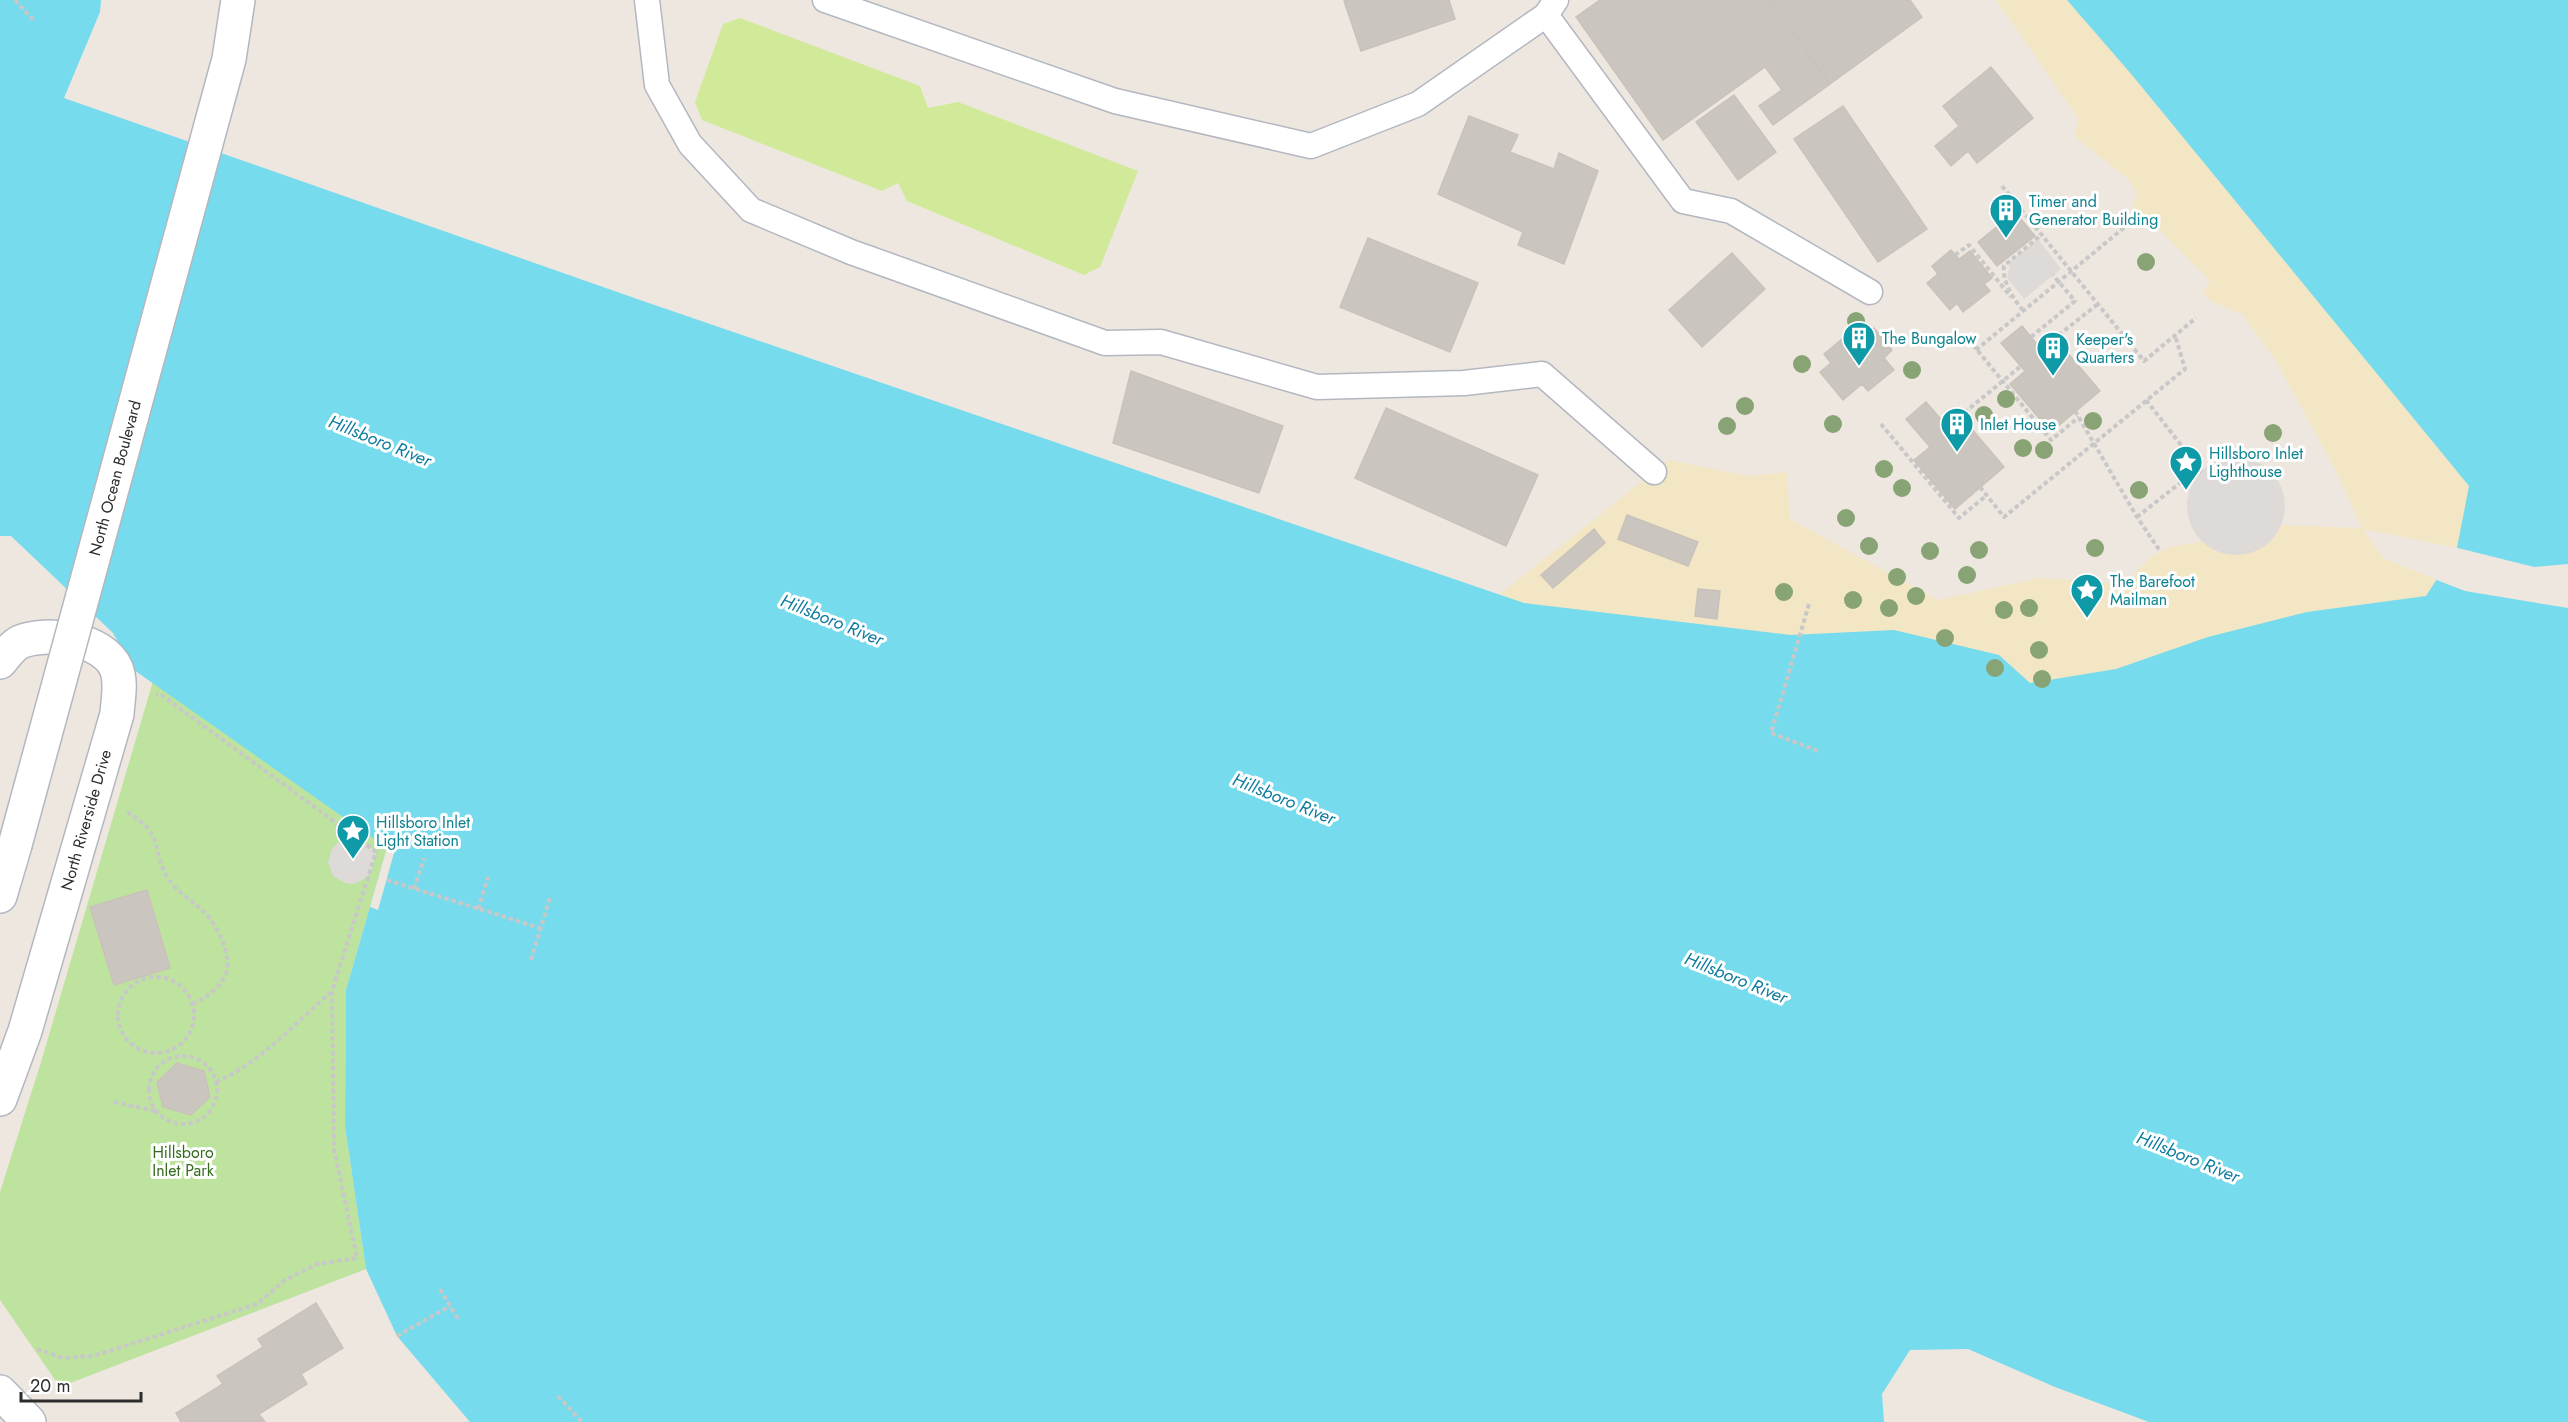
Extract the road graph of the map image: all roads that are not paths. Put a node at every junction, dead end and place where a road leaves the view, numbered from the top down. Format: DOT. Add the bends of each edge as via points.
graph roads {
  1 [pos="238,0"];
  2 [pos="646,0"];
  3 [pos="825,0"];
  4 [pos="1551,7"];
  5 [pos="1870,292"];
  6 [pos="1654,472"];
  7 [pos="0,662"];
  8 [pos="0,896"];
  9 [pos="0,1099"];
  10 [pos="0,1392"];
  11 [pos="28,1422"];
  1 -- 8 [label="main road, North Ocean Boulevard, bridge" via="229,59"];
  2 -- 6 [label="lane" via="657,85 690,144 751,210 851,252 1105,344 1161,342 1317,387 1464,383 1542,374"];
  3 -- 4 [label="lane" via="1114,102 1311,146 1418,104"];
  4 -- 5 [label="lane" via="1683,201 1731,211"];
  7 -- 9 [label="main road, North Riverside Drive" via="17,643 37,637 58,637 84,642 105,654 115,666 120,683 117,714 26,1032"];
  10 -- 11 [label="main road"];
}
